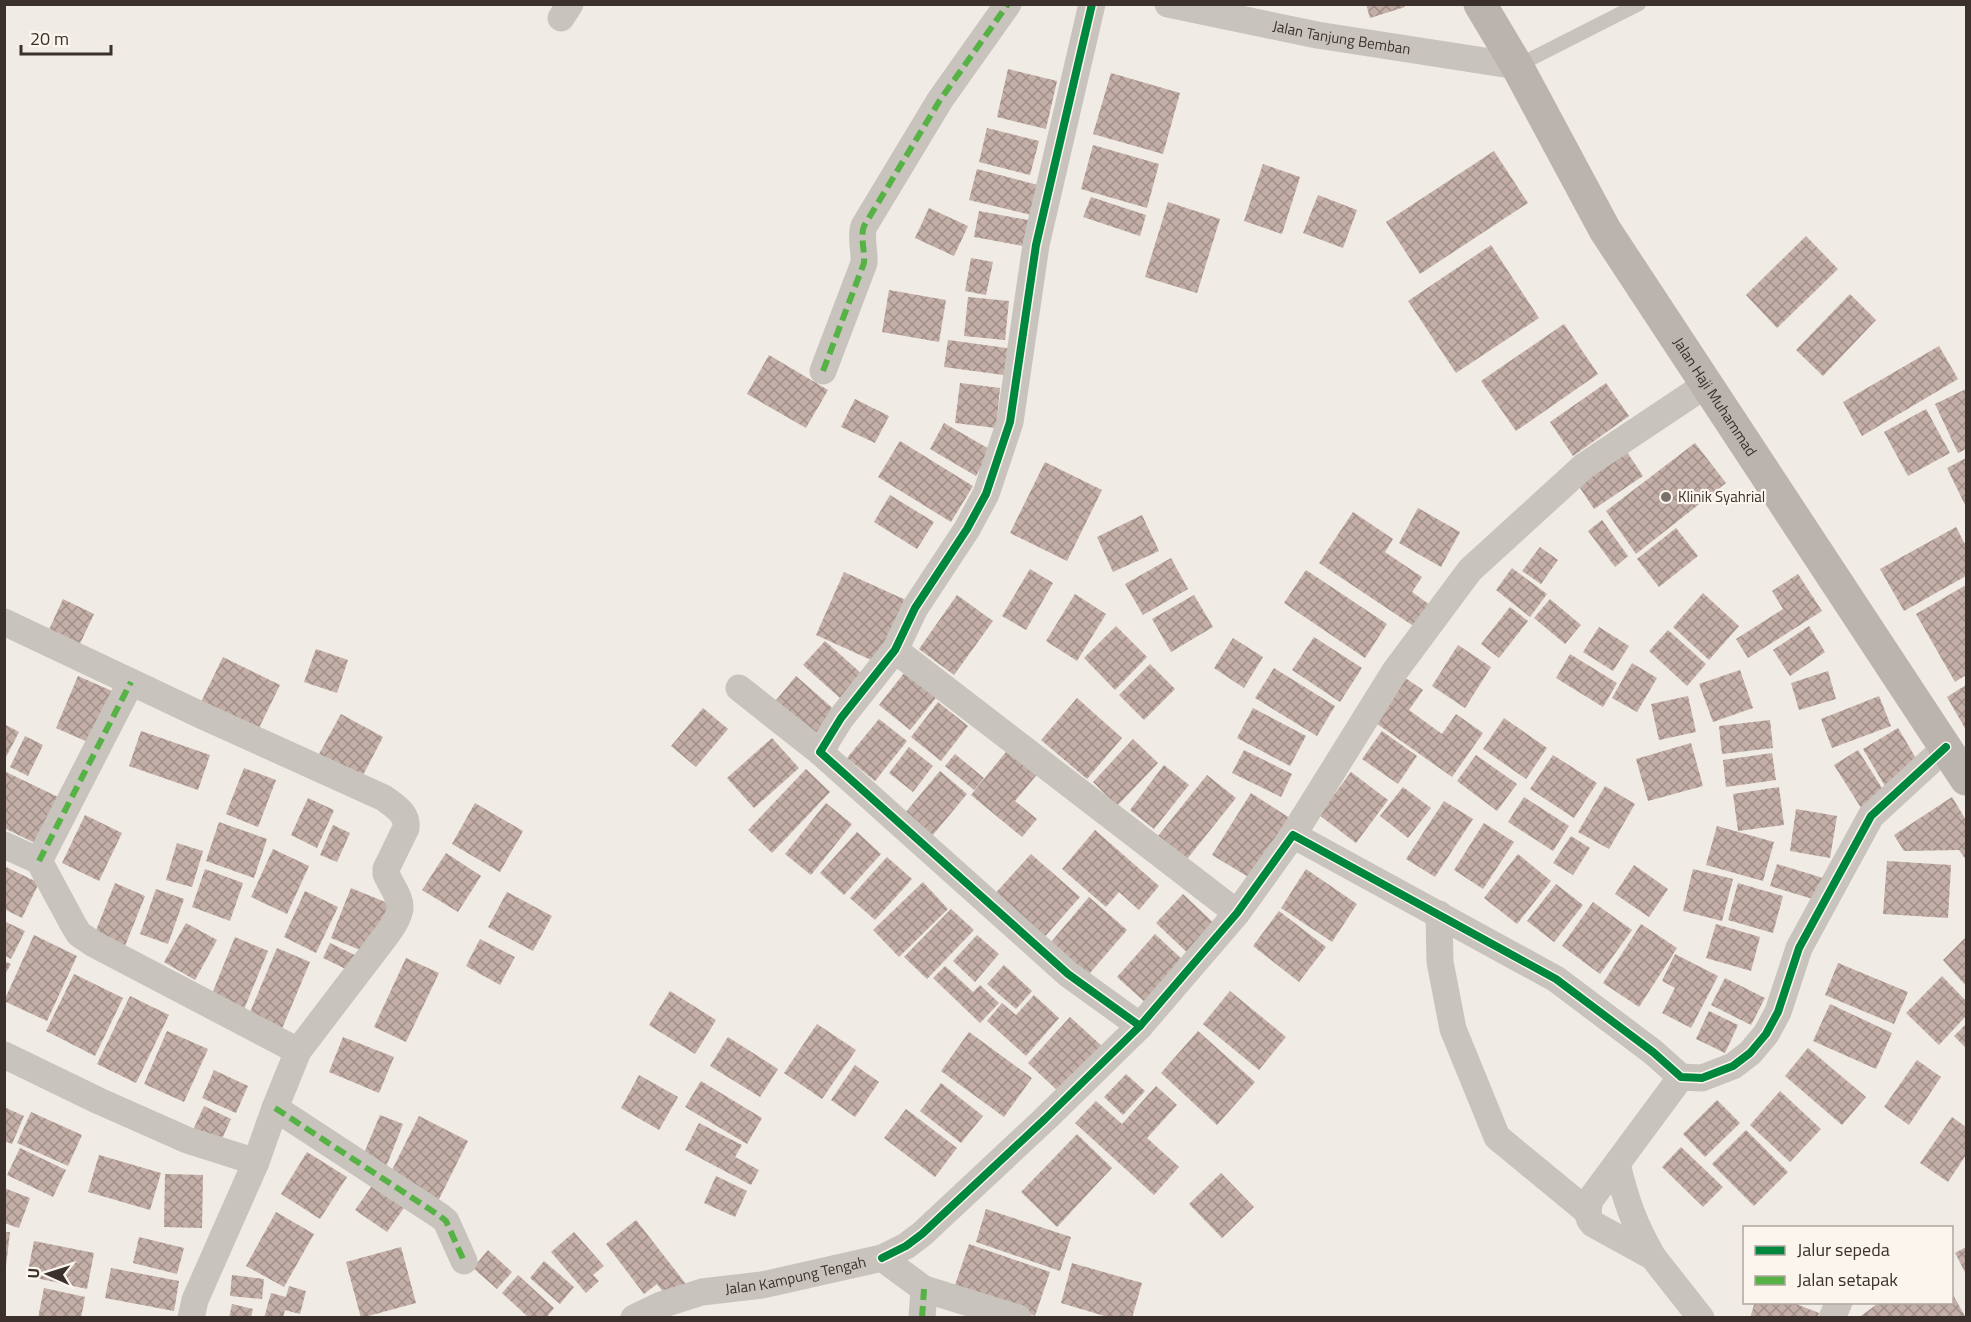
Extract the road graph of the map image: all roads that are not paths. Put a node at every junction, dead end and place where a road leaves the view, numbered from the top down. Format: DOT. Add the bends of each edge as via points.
graph roads {
  1 [pos="1008,4"];
  2 [pos="1092,4"];
  3 [pos="1168,4"];
  4 [pos="1480,4"];
  5 [pos="1639,4"];
  6 [pos="1517,66"];
  7 [pos="823,371"];
  8 [pos="1707,384"];
  9 [pos="4,622"];
  10 [pos="895,650"];
  11 [pos="131,682"];
  12 [pos="739,688"];
  13 [pos="1946,747"];
  14 [pos="820,752"];
  15 [pos="1966,779"];
  16 [pos="1293,835"];
  17 [pos="4,845"];
  18 [pos="39,861"];
  19 [pos="1237,913"];
  20 [pos="1439,914"];
  21 [pos="1140,1026"];
  22 [pos="298,1051"];
  23 [pos="4,1055"];
  24 [pos="1681,1077"];
  25 [pos="275,1108"];
  26 [pos="256,1162"];
  27 [pos="1617,1164"];
  28 [pos="1588,1212"];
  29 [pos="1653,1257"];
  30 [pos="882,1258"];
  31 [pos="464,1261"];
  32 [pos="924,1289"];
  33 [pos="191,1317"];
  34 [pos="634,1317"];
  35 [pos="922,1317"];
  36 [pos="1018,1317"];
  37 [pos="1701,1317"];
  1 -- 7 [label="street" via="940,100 864,226 864,263"];
  2 -- 10 [label="street" via="1036,245 1010,422 986,494 915,608"];
  3 -- 6 [label="street, Jalan Tanjung Bemban" via="1317,35"];
  4 -- 6 [label="street, Jalan Haji Muhammad"];
  5 -- 6 [label="lane"];
  6 -- 8 [label="street, Jalan Haji Muhammad" via="1605,230"];
  8 -- 13 [label="street, Jalan Haji Muhammad"];
  8 -- 16 [label="street" via="1584,466 1470,570 1395,671"];
  9 -- 11 [label="street"];
  10 -- 14 [label="street"];
  10 -- 19 [label="street"];
  11 -- 18 [label="street"];
  11 -- 22 [label="street" via="384,798 402,813 406,828 386,869 402,904 400,914"];
  12 -- 14 [label="street"];
  13 -- 15 [label="street, Jalan Haji Muhammad"];
  13 -- 24 [label="street" via="1870,816 1799,948 1778,1012 1766,1034 1733,1066 1702,1078"];
  14 -- 21 [label="street" via="1068,974"];
  16 -- 19 [label="street"];
  16 -- 20 [label="street"];
  17 -- 18 [label="street"];
  18 -- 22 [label="street" via="79,934"];
  19 -- 21 [label="street"];
  20 -- 24 [label="street" via="1556,979"];
  20 -- 28 [label="street" via="1440,962 1453,1029 1497,1137"];
  21 -- 30 [label="street" via="922,1234"];
  22 -- 25 [label="street"];
  23 -- 26 [label="street" via="187,1140"];
  24 -- 27 [label="street"];
  25 -- 26 [label="street"];
  25 -- 31 [label="street" via="440,1216"];
  26 -- 33 [label="street"];
  27 -- 28 [label="street" via="1590,1200"];
  27 -- 29 [label="street" via="1626,1204"];
  28 -- 29 [label="street" via="1593,1224"];
  29 -- 37 [label="street"];
  30 -- 32 [label="street, Jalan Kampung Tengah"];
  30 -- 34 [label="street, Jalan Kampung Tengah" via="762,1285 702,1292"];
  32 -- 35 [label="street"];
  32 -- 36 [label="street, Jalan Kampung Tengah"];
}
